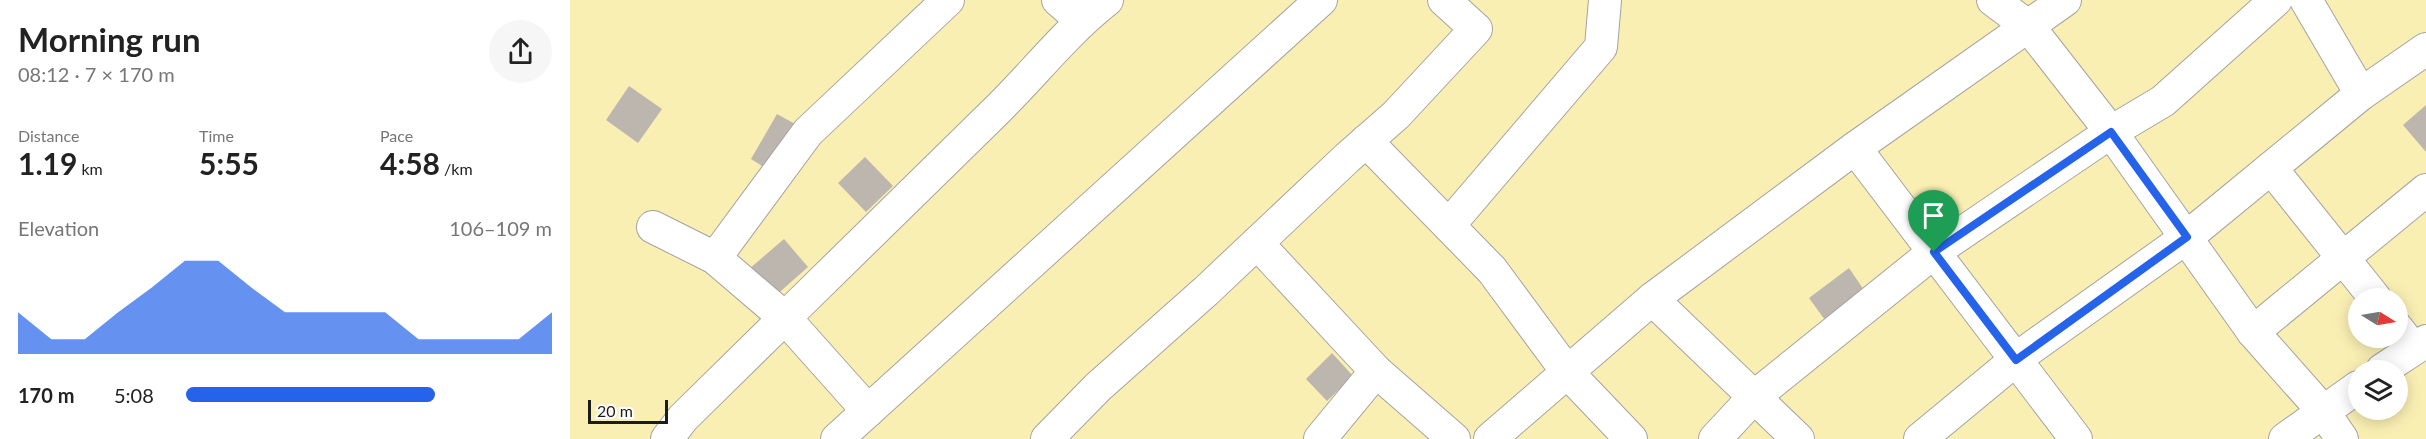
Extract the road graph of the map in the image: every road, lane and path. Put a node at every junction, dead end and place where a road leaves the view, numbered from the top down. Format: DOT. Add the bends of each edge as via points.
graph roads {
  1 [pos="948,0"];
  2 [pos="1107,0"];
  3 [pos="1321,0"];
  4 [pos="1444,0"];
  5 [pos="1605,0"];
  6 [pos="1993,0"];
  7 [pos="2065,0"];
  8 [pos="2276,0"];
  9 [pos="2306,0"];
  10 [pos="1070,10"];
  11 [pos="2029,27"];
  12 [pos="2426,49"];
  13 [pos="2361,94"];
  14 [pos="2111,132"];
  15 [pos="1366,141"];
  16 [pos="1855,148"];
  17 [pos="2271,168"];
  18 [pos="2426,190"];
  19 [pos="1449,225"];
  20 [pos="653,226"];
  21 [pos="2187,237"];
  22 [pos="1257,243"];
  23 [pos="1934,252"];
  24 [pos="2343,257"];
  25 [pos="715,258"];
  26 [pos="2367,288"];
  27 [pos="1652,299"];
  28 [pos="785,318"];
  29 [pos="2253,332"];
  30 [pos="2412,339"];
  31 [pos="2016,360"];
  32 [pos="2392,360"];
  33 [pos="1376,370"];
  34 [pos="1568,373"];
  35 [pos="2348,394"];
  36 [pos="1754,397"];
  37 [pos="868,411"];
  38 [pos="2323,411"];
  39 [pos="667,439"];
  40 [pos="837,439"];
  41 [pos="1047,439"];
  42 [pos="1320,439"];
  43 [pos="1454,439"];
  44 [pos="1490,439"];
  45 [pos="1632,439"];
  46 [pos="1715,439"];
  47 [pos="1798,439"];
  48 [pos="1920,439"];
  49 [pos="2076,439"];
  50 [pos="2285,439"];
  51 [pos="2342,439"];
  1 -- 25 [label="street" via="808,132"];
  2 -- 10 [label="street"];
  3 -- 37 [label="street"];
  4 -- 15 [label="street" via="1476,29 1396,115"];
  5 -- 19 [label="street" via="1600,47"];
  6 -- 11 [label="street"];
  7 -- 11 [label="street"];
  8 -- 14 [label="street" via="2163,101"];
  9 -- 13 [label="street"];
  10 -- 28 [label="street" via="997,110"];
  11 -- 14 [label="street"];
  11 -- 16 [label="street"];
  12 -- 13 [label="street"];
  13 -- 17 [label="street"];
  14 -- 21 [label="street"];
  14 -- 23 [label="street"];
  15 -- 19 [label="street"];
  15 -- 22 [label="street"];
  16 -- 23 [label="street"];
  16 -- 27 [label="street"];
  17 -- 21 [label="street"];
  17 -- 24 [label="street"];
  18 -- 24 [label="street"];
  19 -- 34 [label="street" via="1492,270"];
  20 -- 25 [label="street"];
  21 -- 29 [label="street"];
  21 -- 31 [label="street"];
  22 -- 33 [label="street"];
  22 -- 41 [label="street" via="1098,387"];
  23 -- 31 [label="street"];
  23 -- 36 [label="street"];
  24 -- 26 [label="street"];
  24 -- 29 [label="street"];
  25 -- 28 [label="street"];
  27 -- 34 [label="street"];
  27 -- 36 [label="street"];
  28 -- 37 [label="street"];
  28 -- 39 [label="street" via="683,418"];
  29 -- 38 [label="street"];
  30 -- 32 [label="street"];
  31 -- 48 [label="street"];
  31 -- 49 [label="street"];
  33 -- 42 [label="street"];
  33 -- 43 [label="street"];
  34 -- 44 [label="street"];
  34 -- 45 [label="street"];
  35 -- 38 [label="street"];
  36 -- 46 [label="street"];
  36 -- 47 [label="street"];
  37 -- 40 [label="street"];
  38 -- 50 [label="street"];
  38 -- 51 [label="street"];
}
